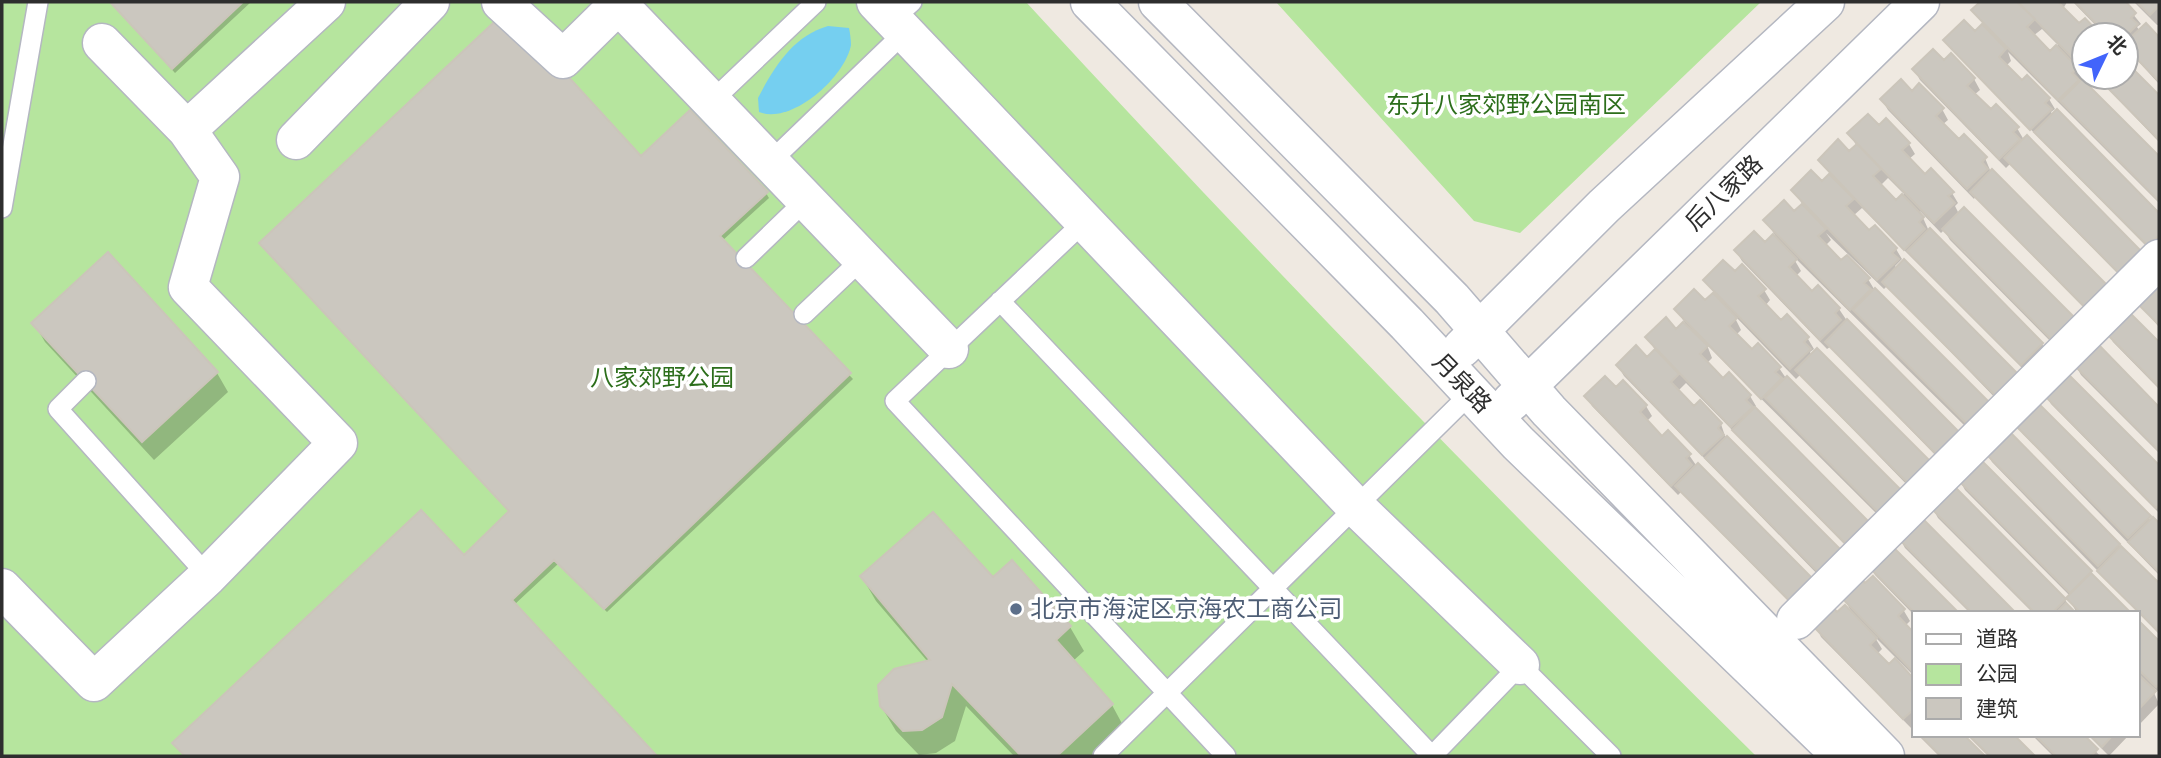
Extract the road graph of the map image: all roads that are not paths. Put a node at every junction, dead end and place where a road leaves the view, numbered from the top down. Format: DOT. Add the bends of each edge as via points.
graph roads {
  1 [pos="38,2"];
  2 [pos="326,2"];
  3 [pos="430,2"];
  4 [pos="501,2"];
  5 [pos="816,2"];
  6 [pos="1090,2"];
  7 [pos="1158,2"];
  8 [pos="1825,2"];
  9 [pos="1920,2"];
  10 [pos="620,3"];
  11 [pos="897,14"];
  12 [pos="102,43"];
  13 [pos="711,102"];
  14 [pos="187,130"];
  15 [pos="296,140"];
  16 [pos="769,162"];
  17 [pos="806,200"];
  18 [pos="2,208"];
  19 [pos="1085,221"];
  20 [pos="746,258"];
  21 [pos="862,259"];
  22 [pos="2159,259"];
  23 [pos="1000,301"];
  24 [pos="804,314"];
  25 [pos="1478,331"];
  26 [pos="949,349"];
  27 [pos="1445,366"];
  28 [pos="86,381"];
  29 [pos="1528,385"];
  30 [pos="1483,406"];
  31 [pos="1356,507"];
  32 [pos="208,576"];
  33 [pos="2,588"];
  34 [pos="1273,590"];
  35 [pos="1796,620"];
  36 [pos="1520,665"];
  37 [pos="1169,694"];
  38 [pos="1103,756"];
  39 [pos="1226,756"];
  40 [pos="1611,756"];
  41 [pos="1842,756"];
  42 [pos="1885,756"];
  1 -- 18 [label="lane"];
  2 -- 14 [label="street"];
  3 -- 15 [label="street"];
  4 -- 10 [label="street" via="563,59"];
  5 -- 13 [label="lane"];
  6 -- 27 [label="street, 月泉路"];
  7 -- 25 [label="street, 月泉路" via="1443,289"];
  8 -- 25 [label="street" via="1604,206"];
  9 -- 29 [label="street, 后八家路"];
  10 -- 13 [label="street"];
  11 -- 16 [label="lane"];
  11 -- 19 [label="street"];
  12 -- 14 [label="street"];
  13 -- 16 [label="street"];
  14 -- 32 [label="street" via="220,177 188,287 338,443"];
  16 -- 17 [label="street"];
  17 -- 20 [label="lane"];
  17 -- 21 [label="street"];
  19 -- 23 [label="lane"];
  19 -- 31 [label="street"];
  21 -- 24 [label="lane"];
  21 -- 26 [label="street"];
  22 -- 35 [label="street"];
  23 -- 26 [label="lane"];
  23 -- 34 [label="lane"];
  25 -- 27 [label="street"];
  25 -- 29 [label="street, 月泉路"];
  26 -- 37 [label="lane" via="895,401"];
  27 -- 30 [label="street, 月泉路"];
  28 -- 32 [label="lane" via="58,409"];
  29 -- 30 [label="street, 后八家路"];
  29 -- 42 [label="street, 月泉路"];
  30 -- 31 [label="lane"];
  30 -- 41 [label="street, 月泉路"];
  31 -- 34 [label="lane"];
  31 -- 36 [label="street"];
  32 -- 33 [label="street" via="94,682"];
  34 -- 36 [label="lane" via="1432,756"];
  34 -- 37 [label="lane"];
  36 -- 40 [label="lane"];
  37 -- 38 [label="lane"];
  37 -- 39 [label="lane"];
}
